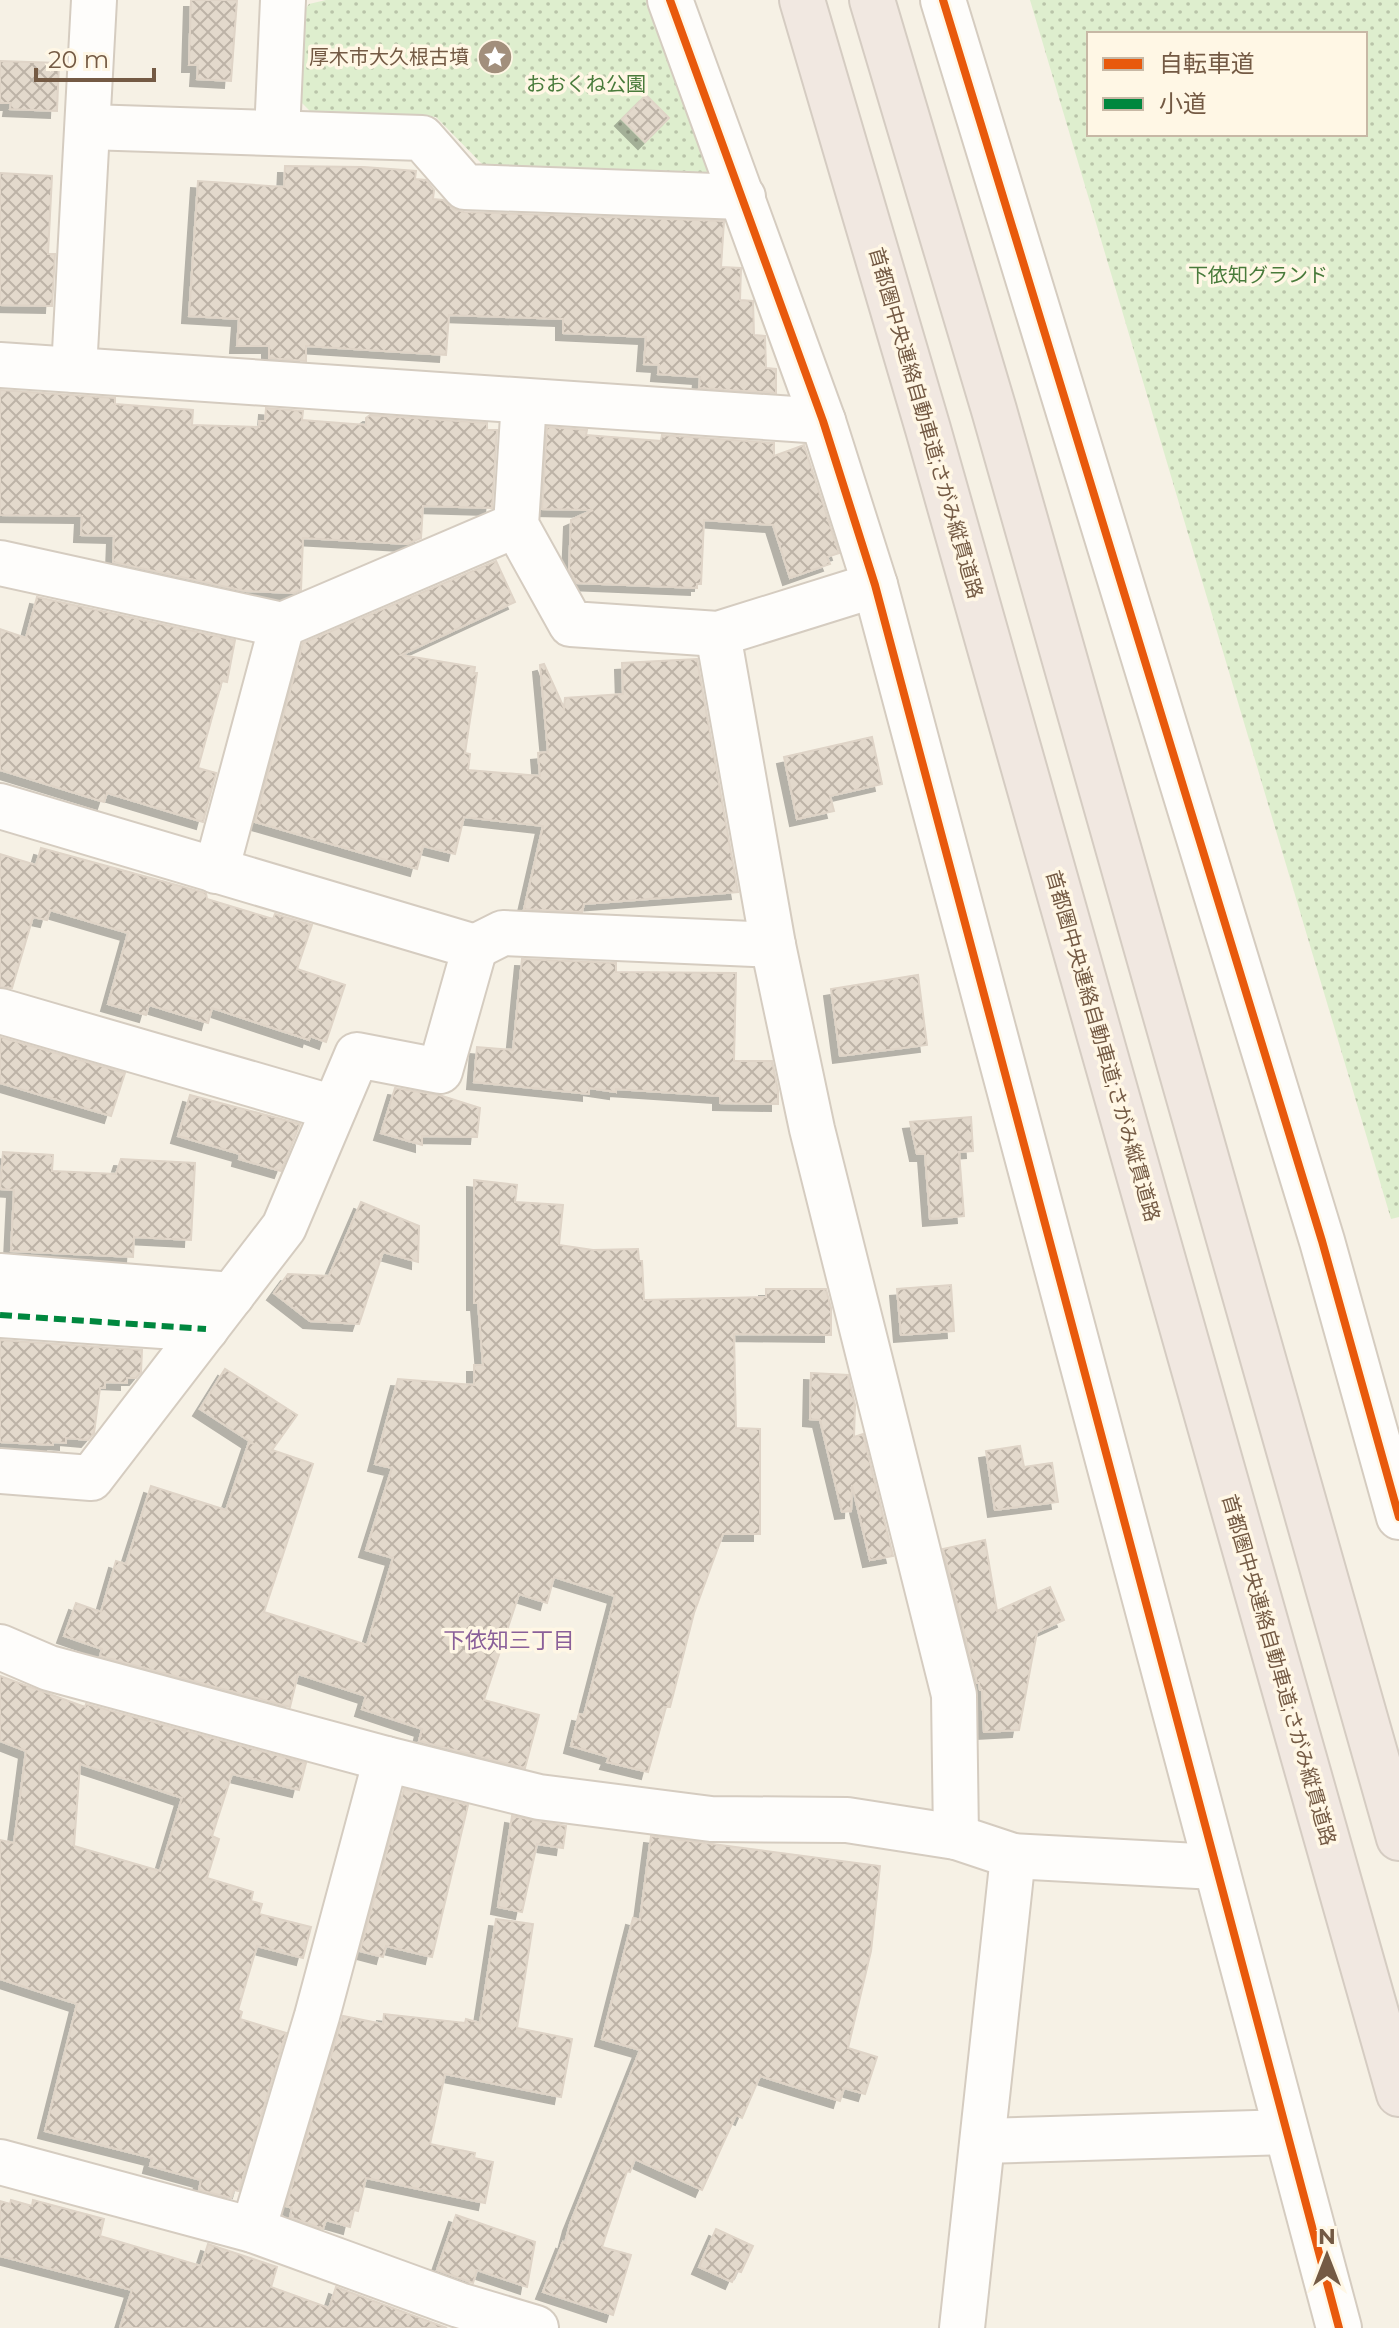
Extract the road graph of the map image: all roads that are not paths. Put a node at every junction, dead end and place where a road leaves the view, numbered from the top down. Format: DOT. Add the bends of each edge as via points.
graph roads {
  1 [pos="94,0"];
  2 [pos="283,0"];
  3 [pos="670,0"];
  4 [pos="802,0"];
  5 [pos="872,0"];
  6 [pos="943,0"];
  7 [pos="88,127"];
  8 [pos="277,133"];
  9 [pos="743,197"];
  10 [pos="0,365"];
  11 [pos="74,370"];
  12 [pos="524,401"];
  13 [pos="823,421"];
  14 [pos="516,525"];
  15 [pos="0,563"];
  16 [pos="875,585"];
  17 [pos="282,625"];
  18 [pos="718,634"];
  19 [pos="0,806"];
  20 [pos="216,871"];
  21 [pos="773,945"];
  22 [pos="475,947"];
  23 [pos="0,1011"];
  24 [pos="334,1108"];
  25 [pos="0,1276"];
  26 [pos="232,1295"];
  27 [pos="0,1315"];
  28 [pos="206,1329"];
  29 [pos="0,1471"];
  30 [pos="1399,1517"];
  31 [pos="0,1647"];
  32 [pos="386,1759"];
  33 [pos="956,1837"];
  34 [pos="1399,1838"];
  35 [pos="1013,1856"];
  36 [pos="1216,1867"];
  37 [pos="1399,2094"];
  38 [pos="1286,2132"];
  39 [pos="983,2141"];
  40 [pos="0,2162"];
  41 [pos="253,2230"];
  42 [pos="455,2317"];
  43 [pos="536,2328"];
  44 [pos="962,2328"];
  45 [pos="1339,2328"];
  1 -- 7 [label="street"];
  2 -- 8 [label="street"];
  3 -- 9 [label="street"];
  4 -- 37 [label="highway, 首都圏中央連絡自動車道;さがみ縦貫道路"];
  5 -- 34 [label="highway" via="994,410"];
  6 -- 30 [label="street" via="1318,1226"];
  7 -- 8 [label="street"];
  7 -- 11 [label="street"];
  8 -- 9 [label="street" via="422,138 465,187"];
  9 -- 13 [label="street"];
  10 -- 11 [label="street"];
  11 -- 12 [label="street"];
  12 -- 13 [label="street"];
  12 -- 14 [label="street"];
  13 -- 16 [label="street"];
  14 -- 17 [label="street"];
  14 -- 18 [label="street" via="571,624"];
  15 -- 17 [label="street"];
  16 -- 18 [label="street"];
  16 -- 36 [label="street"];
  17 -- 20 [label="street"];
  18 -- 21 [label="street"];
  19 -- 20 [label="street"];
  20 -- 22 [label="street"];
  21 -- 22 [label="street" via="503,933"];
  21 -- 33 [label="street" via="812,1129 954,1695"];
  22 -- 24 [label="street" via="440,1071 357,1055"];
  23 -- 24 [label="street"];
  24 -- 26 [label="street" via="284,1227"];
  25 -- 26 [label="street"];
  26 -- 28 [label="street"];
  27 -- 28 [label="street"];
  28 -- 29 [label="street" via="91,1478"];
  31 -- 32 [label="street" via="49,1668"];
  32 -- 33 [label="street" via="539,1797 711,1819 847,1820"];
  32 -- 41 [label="street"];
  33 -- 35 [label="street"];
  35 -- 36 [label="street"];
  35 -- 39 [label="street"];
  36 -- 38 [label="street"];
  38 -- 39 [label="street"];
  38 -- 45 [label="street"];
  39 -- 44 [label="street"];
  40 -- 41 [label="street"];
  41 -- 42 [label="street"];
  42 -- 43 [label="street"];
}
